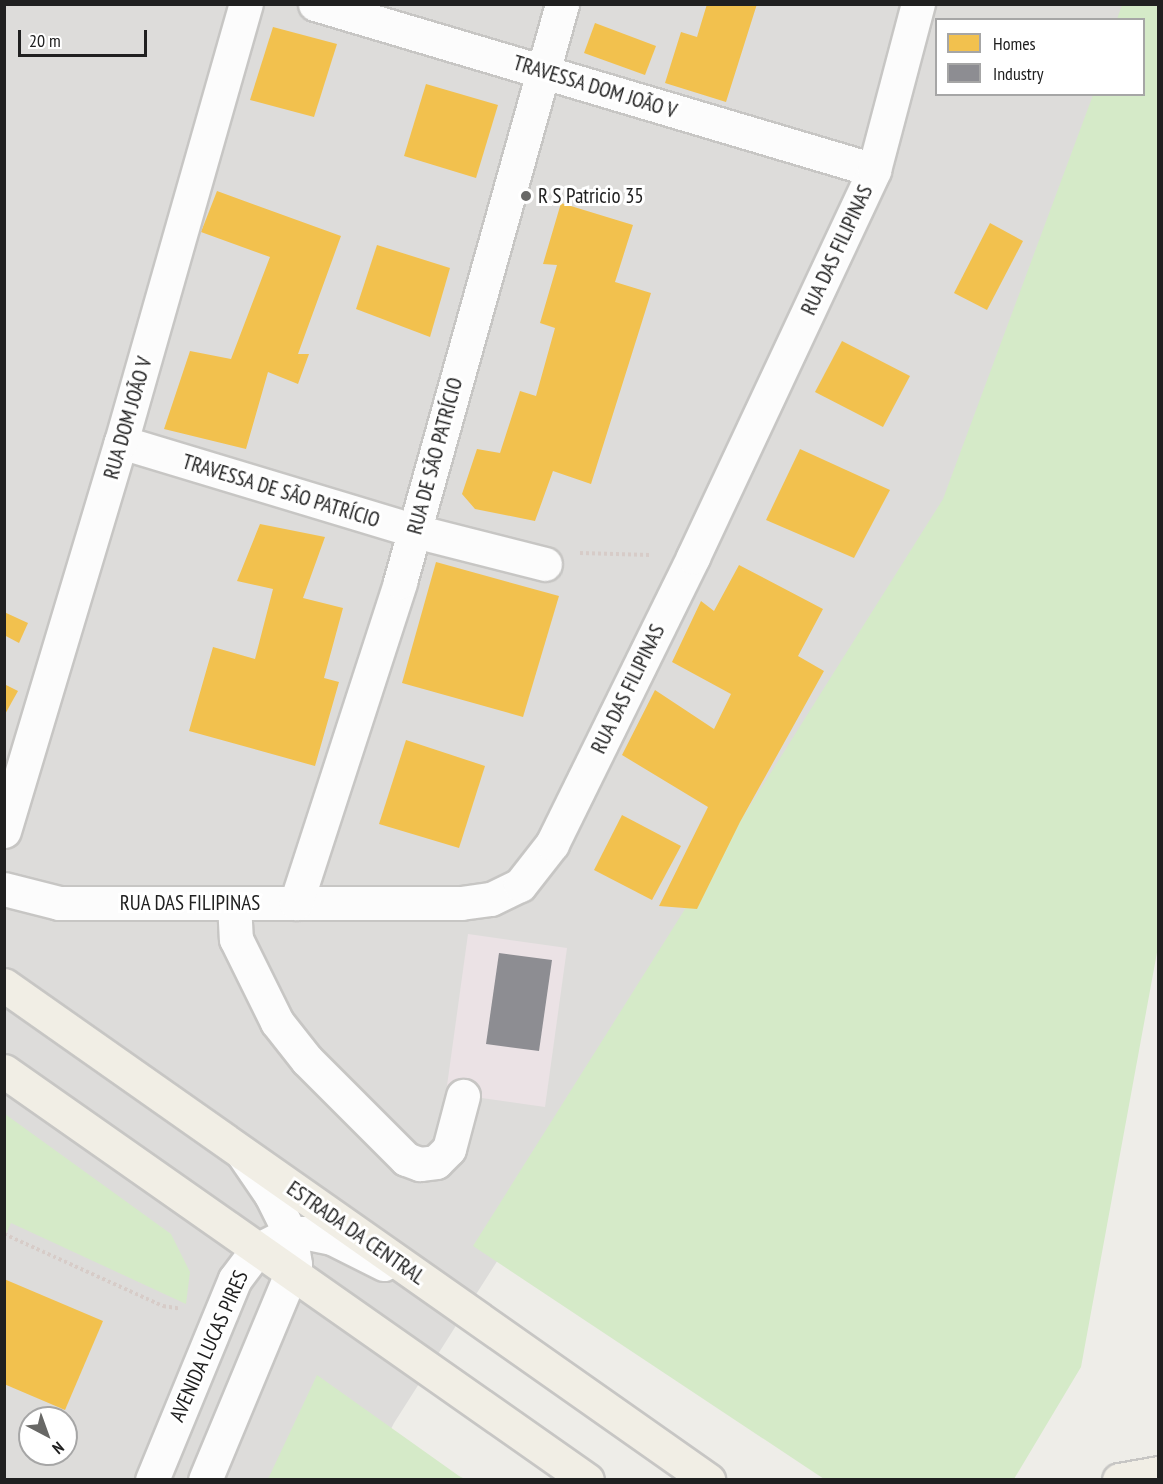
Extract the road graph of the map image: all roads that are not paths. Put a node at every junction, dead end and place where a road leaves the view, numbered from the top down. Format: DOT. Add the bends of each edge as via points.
graph roads {
  1 [pos="246,4"];
  2 [pos="315,4"];
  3 [pos="562,4"];
  4 [pos="918,4"];
  5 [pos="542,71"];
  6 [pos="874,170"];
  7 [pos="121,442"];
  8 [pos="415,531"];
  9 [pos="545,564"];
  10 [pos="4,831"];
  11 [pos="4,890"];
  12 [pos="234,903"];
  13 [pos="296,903"];
  14 [pos="4,985"];
  15 [pos="4,1071"];
  16 [pos="463,1096"];
  17 [pos="241,1152"];
  18 [pos="290,1233"];
  19 [pos="257,1250"];
  20 [pos="293,1274"];
  21 [pos="446,1295"];
  22 [pos="1158,1473"];
  23 [pos="152,1479"];
  24 [pos="205,1479"];
  25 [pos="587,1479"];
  26 [pos="708,1479"];
  27 [pos="1119,1479"];
  1 -- 7 [label="street, RUA DOM JOÃO V"];
  2 -- 5 [label="street, TRAVESSA DOM JOÃO V"];
  3 -- 5 [label="street, RUA DE SÃO PATRÍCIO"];
  4 -- 6 [label="street, RUA DAS FILIPINAS"];
  5 -- 6 [label="street, TRAVESSA DOM JOÃO V"];
  5 -- 8 [label="street, RUA DE SÃO PATRÍCIO"];
  6 -- 13 [label="street, RUA DAS FILIPINAS" via="693,556 552,844 520,885 491,899 461,903"];
  7 -- 8 [label="street, TRAVESSA DE SÃO PATRÍCIO"];
  7 -- 10 [label="street, RUA DOM JOÃO V"];
  8 -- 9 [label="street, TRAVESSA DE SÃO PATRÍCIO"];
  8 -- 13 [label="street, RUA DE SÃO PATRÍCIO"];
  11 -- 12 [label="street, RUA DAS FILIPINAS" via="59,903"];
  12 -- 13 [label="street, RUA DAS FILIPINAS"];
  12 -- 16 [label="street" via="236,939 277,1022 307,1060 406,1159 420,1164 436,1161 449,1149"];
  14 -- 17 [label="main road, ESTRADA DA CENTRAL"];
  15 -- 19 [label="main road"];
  17 -- 18 [label="street" via="271,1195"];
  17 -- 21 [label="main road, ESTRADA DA CENTRAL"];
  18 -- 19 [label="street, AVENIDA LUCAS PIRES"];
  18 -- 20 [label="street" via="295,1248"];
  18 -- 21 [label="street" via="332,1238"];
  19 -- 20 [label="main road"];
  19 -- 23 [label="street, AVENIDA LUCAS PIRES" via="235,1279"];
  20 -- 24 [label="street"];
  20 -- 25 [label="main road"];
  21 -- 26 [label="main road, ESTRADA DA CENTRAL"];
  22 -- 27 [label="main road"];
}
